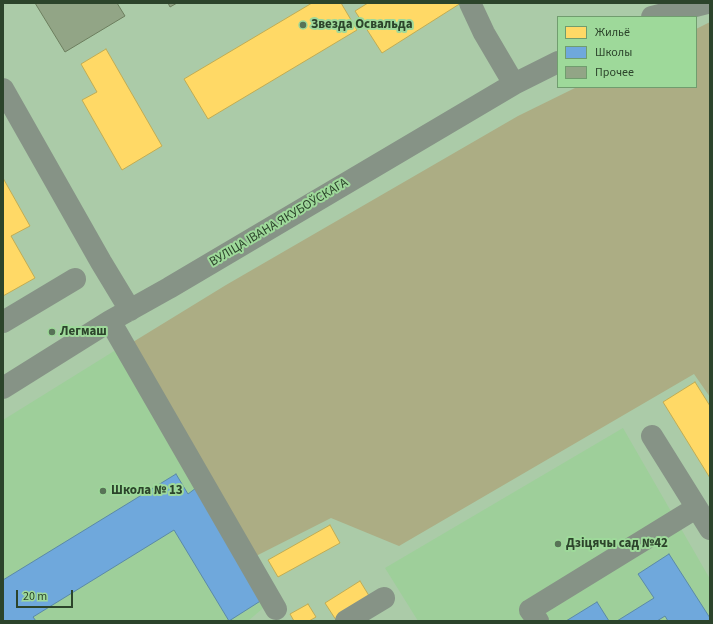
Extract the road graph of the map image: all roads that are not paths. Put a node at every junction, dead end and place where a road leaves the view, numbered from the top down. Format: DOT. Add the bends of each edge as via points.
graph roads {
  1 [pos="470,3"];
  2 [pos="707,3"];
  3 [pos="656,16"];
  4 [pos="557,62"];
  5 [pos="514,84"];
  6 [pos="3,89"];
  7 [pos="75,279"];
  8 [pos="130,310"];
  9 [pos="110,321"];
  10 [pos="3,322"];
  11 [pos="3,388"];
  12 [pos="652,436"];
  13 [pos="696,508"];
  14 [pos="710,529"];
  15 [pos="384,598"];
  16 [pos="276,609"];
  17 [pos="346,621"];
  18 [pos="538,621"];
  1 -- 5 [label="street" via="484,33"];
  2 -- 3 [label="street"];
  4 -- 5 [label="street, ВУЛІЦА ІВАНА ЯКУБОЎСКАГА"];
  5 -- 8 [label="street, ВУЛІЦА ІВАНА ЯКУБОЎСКАГА"];
  6 -- 8 [label="street"];
  7 -- 10 [label="street"];
  8 -- 9 [label="street, ВУЛІЦА ІВАНА ЯКУБОЎСКАГА"];
  9 -- 11 [label="street, ВУЛІЦА ІВАНА ЯКУБОЎСКАГА"];
  9 -- 16 [label="street"];
  12 -- 13 [label="street"];
  13 -- 14 [label="street"];
  13 -- 18 [label="street" via="530,610"];
  15 -- 17 [label="street"];
}
